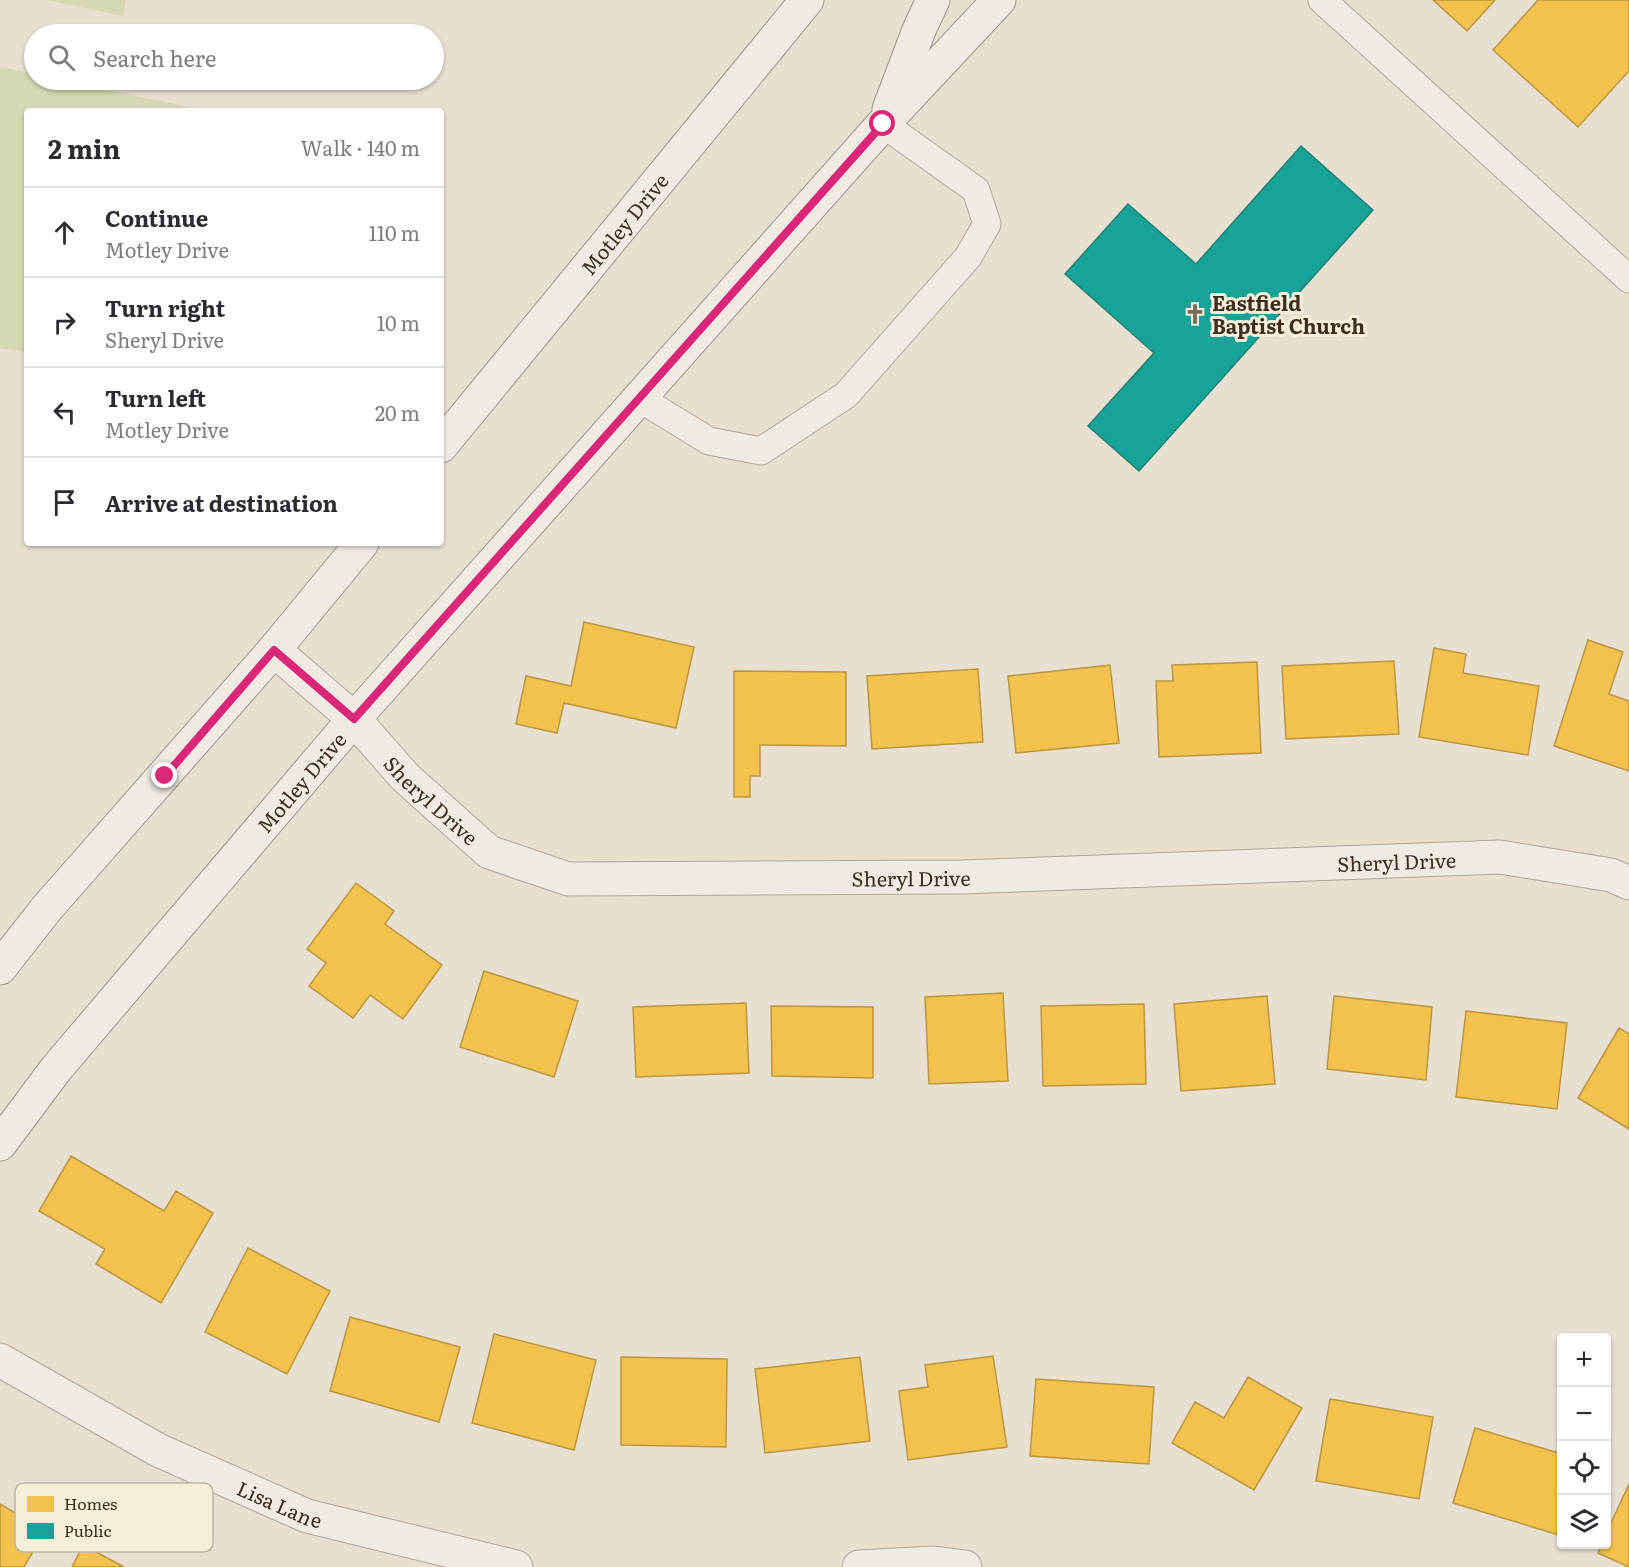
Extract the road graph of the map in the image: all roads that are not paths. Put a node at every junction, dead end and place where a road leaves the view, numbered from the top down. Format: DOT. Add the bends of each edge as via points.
graph roads {
  1 [pos="807,0"];
  2 [pos="933,0"];
  3 [pos="999,0"];
  4 [pos="1322,0"];
  5 [pos="883,124"];
  6 [pos="1629,279"];
  7 [pos="639,398"];
  8 [pos="444,442"];
  9 [pos="360,546"];
  10 [pos="274,650"];
  11 [pos="354,719"];
  12 [pos="1629,883"];
  13 [pos="0,968"];
  14 [pos="0,1144"];
  15 [pos="0,1360"];
  16 [pos="516,1567"];
  17 [pos="859,1567"];
  18 [pos="965,1567"];
  1 -- 8 [label="main road, Motley Drive"];
  2 -- 5 [label="main road"];
  3 -- 5 [label="main road, Motley Drive"];
  4 -- 6 [label="lane"];
  5 -- 7 [label="main road, Motley Drive"];
  5 -- 7 [label="lane" via="976,190 987,225 968,257 846,395 761,451 709,441"];
  7 -- 11 [label="main road, Motley Drive"];
  9 -- 10 [label="main road"];
  10 -- 11 [label="main road, Sheryl Drive"];
  10 -- 13 [label="main road" via="46,908"];
  11 -- 12 [label="main road, Sheryl Drive" via="406,778 489,852 568,879 962,877 1500,856 1611,875"];
  11 -- 14 [label="main road, Motley Drive" via="56,1069"];
  15 -- 16 [label="main road, Lisa Lane" via="158,1450 307,1516"];
  17 -- 18 [label="main road" via="934,1563"];
}
